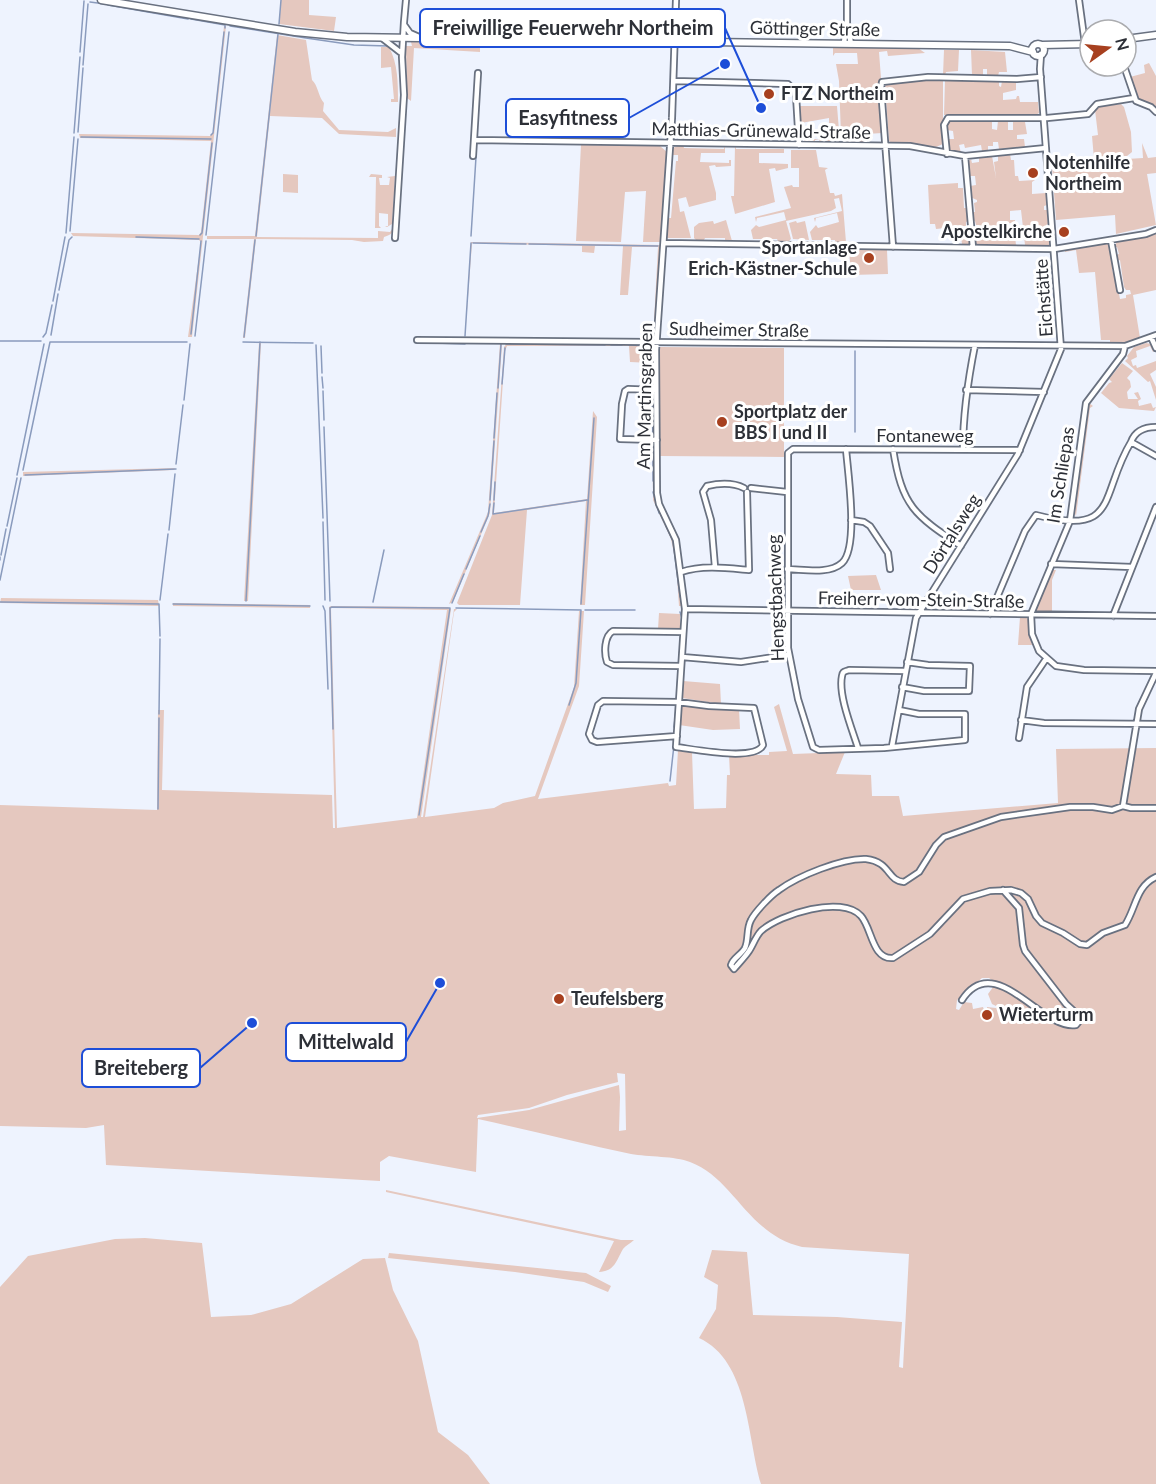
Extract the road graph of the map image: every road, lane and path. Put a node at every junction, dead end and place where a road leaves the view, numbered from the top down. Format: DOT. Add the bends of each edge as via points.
graph roads {
  1 [pos="101,0"];
  2 [pos="406,0"];
  3 [pos="676,0"];
  4 [pos="847,0"];
  5 [pos="1079,0"];
  6 [pos="1083,18"];
  7 [pos="404,24"];
  8 [pos="1156,35"];
  9 [pos="1138,37"];
  10 [pos="382,38"];
  11 [pos="402,38"];
  12 [pos="421,38"];
  13 [pos="676,42"];
  14 [pos="848,44"];
  15 [pos="1078,45"];
  16 [pos="1038,50"];
  17 [pos="401,55"];
  18 [pos="478,73"];
  19 [pos="1041,77"];
  20 [pos="1128,78"];
  21 [pos="674,81"];
  22 [pos="1134,98"];
  23 [pos="1156,112"];
  24 [pos="1044,118"];
  25 [pos="474,140"];
  26 [pos="670,142"];
  27 [pos="799,145"];
  28 [pos="886,146"];
  29 [pos="1046,148"];
  30 [pos="947,153"];
  31 [pos="473,156"];
  32 [pos="965,156"];
  33 [pos="1156,230"];
  34 [pos="395,238"];
  35 [pos="1111,240"];
  36 [pos="664,243"];
  37 [pos="893,247"];
  38 [pos="973,248"];
  39 [pos="1054,249"];
  40 [pos="1120,290"];
  41 [pos="1154,336"];
  42 [pos="417,340"];
  43 [pos="658,342"];
  44 [pos="975,345"];
  45 [pos="1061,346"];
  46 [pos="1125,346"];
  47 [pos="1156,348"];
  48 [pos="656,390"];
  49 [pos="966,390"];
  50 [pos="1044,392"];
  51 [pos="1156,427"];
  52 [pos="620,439"];
  53 [pos="657,440"];
  54 [pos="1131,442"];
  55 [pos="619,446"];
  56 [pos="794,449"];
  57 [pos="846,449"];
  58 [pos="893,449"];
  59 [pos="963,449"];
  60 [pos="1020,450"];
  61 [pos="1156,456"];
  62 [pos="747,489"];
  63 [pos="788,492"];
  64 [pos="1156,507"];
  65 [pos="851,520"];
  66 [pos="1070,521"];
  67 [pos="961,546"];
  68 [pos="1051,564"];
  69 [pos="715,567"];
  70 [pos="1132,567"];
  71 [pos="787,569"];
  72 [pos="890,569"];
  73 [pos="681,572"];
  74 [pos="685,609"];
  75 [pos="787,611"];
  76 [pos="918,613"];
  77 [pos="990,614"];
  78 [pos="1031,614"];
  79 [pos="1113,616"];
  80 [pos="1156,616"];
  81 [pos="683,632"];
  82 [pos="788,655"];
  83 [pos="682,657"];
  84 [pos="1046,659"];
  85 [pos="907,662"];
  86 [pos="681,666"];
  87 [pos="905,671"];
  88 [pos="1156,672"];
  89 [pos="902,687"];
  90 [pos="678,702"];
  91 [pos="899,710"];
  92 [pos="1021,720"];
  93 [pos="1136,724"];
  94 [pos="1156,724"];
  95 [pos="677,736"];
  96 [pos="1019,738"];
  97 [pos="892,746"];
  98 [pos="858,748"];
  99 [pos="1123,806"];
  100 [pos="1156,808"];
  101 [pos="1156,877"];
  102 [pos="1004,890"];
  103 [pos="962,1000"];
  1 -- 10 [label="main road, Göttinger Straße" via="295,32"];
  2 -- 7 [label="street"];
  3 -- 13 [label="street, Am Martinsgraben"];
  4 -- 14 [label="street"];
  5 -- 6 [label="street"];
  7 -- 11 [label="street"];
  7 -- 12 [label="street" via="410,33"];
  8 -- 9 [label="main road"];
  10 -- 11 [label="main road, Göttinger Straße"];
  10 -- 17 [label="street"];
  11 -- 12 [label="main road, Göttinger Straße"];
  11 -- 17 [label="street"];
  12 -- 13 [label="main road, Göttinger Straße"];
  13 -- 14 [label="main road, Göttinger Straße"];
  13 -- 21 [label="street, Am Martinsgraben"];
  14 -- 16 [label="main road, Göttinger Straße" via="1010,46"];
  15 -- 16 [label="main road, Göttinger Straße"];
  16 -- 19 [label="street, Eichstätte"];
  17 -- 34 [label="street" via="404,89"];
  18 -- 25 [label="street"];
  19 -- 24 [label="street, Eichstätte"];
  19 -- 28 [label="street" via="883,81"];
  20 -- 22 [label="street"];
  21 -- 26 [label="street, Am Martinsgraben"];
  21 -- 27 [label="street" via="788,84 796,95"];
  22 -- 23 [label="street"];
  22 -- 24 [label="street" via="1097,104 1086,114"];
  24 -- 29 [label="street, Eichstätte"];
  24 -- 30 [label="street" via="948,118 944,125"];
  25 -- 26 [label="street, Matthias-Grünewald-Straße"];
  25 -- 31 [label="street"];
  26 -- 27 [label="street, Matthias-Grünewald-Straße"];
  26 -- 36 [label="street, Am Martinsgraben"];
  27 -- 28 [label="street, Matthias-Grünewald-Straße"];
  28 -- 30 [label="street, Matthias-Grünewald-Straße"];
  28 -- 37 [label="street"];
  29 -- 32 [label="street, Matthias-Grünewald-Straße"];
  29 -- 39 [label="street, Eichstätte"];
  30 -- 32 [label="street, Matthias-Grünewald-Straße"];
  32 -- 38 [label="street"];
  33 -- 35 [label="street"];
  35 -- 39 [label="street"];
  35 -- 40 [label="street"];
  36 -- 37 [label="street"];
  36 -- 43 [label="street, Am Martinsgraben"];
  37 -- 38 [label="street"];
  38 -- 39 [label="street"];
  39 -- 45 [label="street, Eichstätte"];
  41 -- 46 [label="street, Sudheimer Straße"];
  41 -- 47 [label="street"];
  42 -- 43 [label="street, Sudheimer Straße"];
  43 -- 44 [label="street, Sudheimer Straße"];
  43 -- 48 [label="street, Am Martinsgraben"];
  44 -- 45 [label="street, Sudheimer Straße"];
  44 -- 49 [label="street"];
  45 -- 46 [label="street, Sudheimer Straße"];
  45 -- 50 [label="street, Dörtalsweg"];
  46 -- 66 [label="street, Im Schliepas" via="1086,403"];
  48 -- 52 [label="street" via="625,391"];
  48 -- 53 [label="street, Am Martinsgraben"];
  49 -- 50 [label="street"];
  49 -- 59 [label="street"];
  50 -- 60 [label="street, Dörtalsweg"];
  51 -- 54 [label="street" via="1142,429"];
  52 -- 53 [label="street"];
  52 -- 55 [label="street"];
  53 -- 73 [label="street, Am Martinsgraben" via="658,500 676,538"];
  54 -- 61 [label="street"];
  54 -- 66 [label="street" via="1102,510 1088,518"];
  56 -- 57 [label="street, Fontaneweg"];
  56 -- 63 [label="street, Hengstbachweg" via="787,454"];
  57 -- 58 [label="street, Fontaneweg"];
  57 -- 65 [label="street"];
  58 -- 59 [label="street, Fontaneweg"];
  58 -- 67 [label="street" via="899,484 908,502"];
  59 -- 60 [label="street, Fontaneweg"];
  60 -- 67 [label="street, Dörtalsweg"];
  62 -- 63 [label="street"];
  62 -- 69 [label="street" via="749,570"];
  62 -- 69 [label="street" via="719,483 707,486 703,492 711,520"];
  63 -- 71 [label="street, Hengstbachweg"];
  64 -- 70 [label="street"];
  65 -- 71 [label="street" via="852,534 841,563 828,570"];
  65 -- 72 [label="street" via="870,526 888,552"];
  66 -- 68 [label="street, Im Schliepas"];
  66 -- 77 [label="street" via="1036,515 1025,531"];
  67 -- 76 [label="street, Dörtalsweg"];
  68 -- 70 [label="street"];
  68 -- 78 [label="street, Im Schliepas"];
  69 -- 73 [label="street"];
  70 -- 79 [label="street"];
  71 -- 75 [label="street, Hengstbachweg"];
  73 -- 74 [label="street, Am Martinsgraben"];
  74 -- 75 [label="street, Freiherr-vom-Stein-Straße"];
  74 -- 81 [label="street, Am Martinsgraben"];
  75 -- 76 [label="street, Freiherr-vom-Stein-Straße"];
  75 -- 82 [label="street, Hengstbachweg"];
  76 -- 77 [label="street, Freiherr-vom-Stein-Straße"];
  76 -- 85 [label="street, Dörtalsweg"];
  77 -- 78 [label="street, Freiherr-vom-Stein-Straße"];
  78 -- 79 [label="street, Freiherr-vom-Stein-Straße"];
  78 -- 84 [label="street" via="1033,641"];
  79 -- 80 [label="street, Freiherr-vom-Stein-Straße"];
  81 -- 83 [label="street, Am Martinsgraben"];
  81 -- 86 [label="street" via="613,631 607,637 605,655 607,662 615,665"];
  82 -- 83 [label="street" via="741,662"];
  82 -- 98 [label="street, Hengstbachweg" via="813,747"];
  83 -- 86 [label="street, Am Martinsgraben"];
  84 -- 88 [label="street" via="1067,669"];
  84 -- 92 [label="street" via="1027,687"];
  85 -- 87 [label="street, Dörtalsweg"];
  85 -- 89 [label="street" via="970,666 969,691"];
  86 -- 90 [label="street, Am Martinsgraben"];
  87 -- 89 [label="street, Dörtalsweg"];
  87 -- 98 [label="street" via="849,670 842,675 843,697"];
  88 -- 93 [label="street"];
  89 -- 91 [label="street, Dörtalsweg"];
  90 -- 95 [label="street, Am Martinsgraben"];
  90 -- 95 [label="street" via="603,701 589,733 590,739 597,742"];
  90 -- 95 [label="street, Am Martinsgraben" via="753,708 763,744 759,751 718,753 676,747"];
  91 -- 97 [label="street, Dörtalsweg"];
  91 -- 97 [label="street" via="965,714 965,740"];
  92 -- 93 [label="street"];
  92 -- 96 [label="street"];
  93 -- 94 [label="street"];
  93 -- 99 [label="street"];
  97 -- 98 [label="street"];
  99 -- 100 [label="street"];
  99 -- 102 [label="street" via="1112,810 1090,807 1017,813 960,830 942,838 921,870 904,882 895,880 881,863 866,860 812,873 772,894 751,919 745,947 731,965 734,969 760,932 780,919 803,910 839,908 859,914 878,950 884,957 893,958 927,937 963,899 980,892"];
  101 -- 102 [label="street" via="1143,886 1124,926 1102,933 1085,945 1040,921 1023,894"];
  102 -- 103 [label="street" via="1019,908 1024,949 1078,1015 1079,1022 1065,1025 995,984 976,985"];
}
